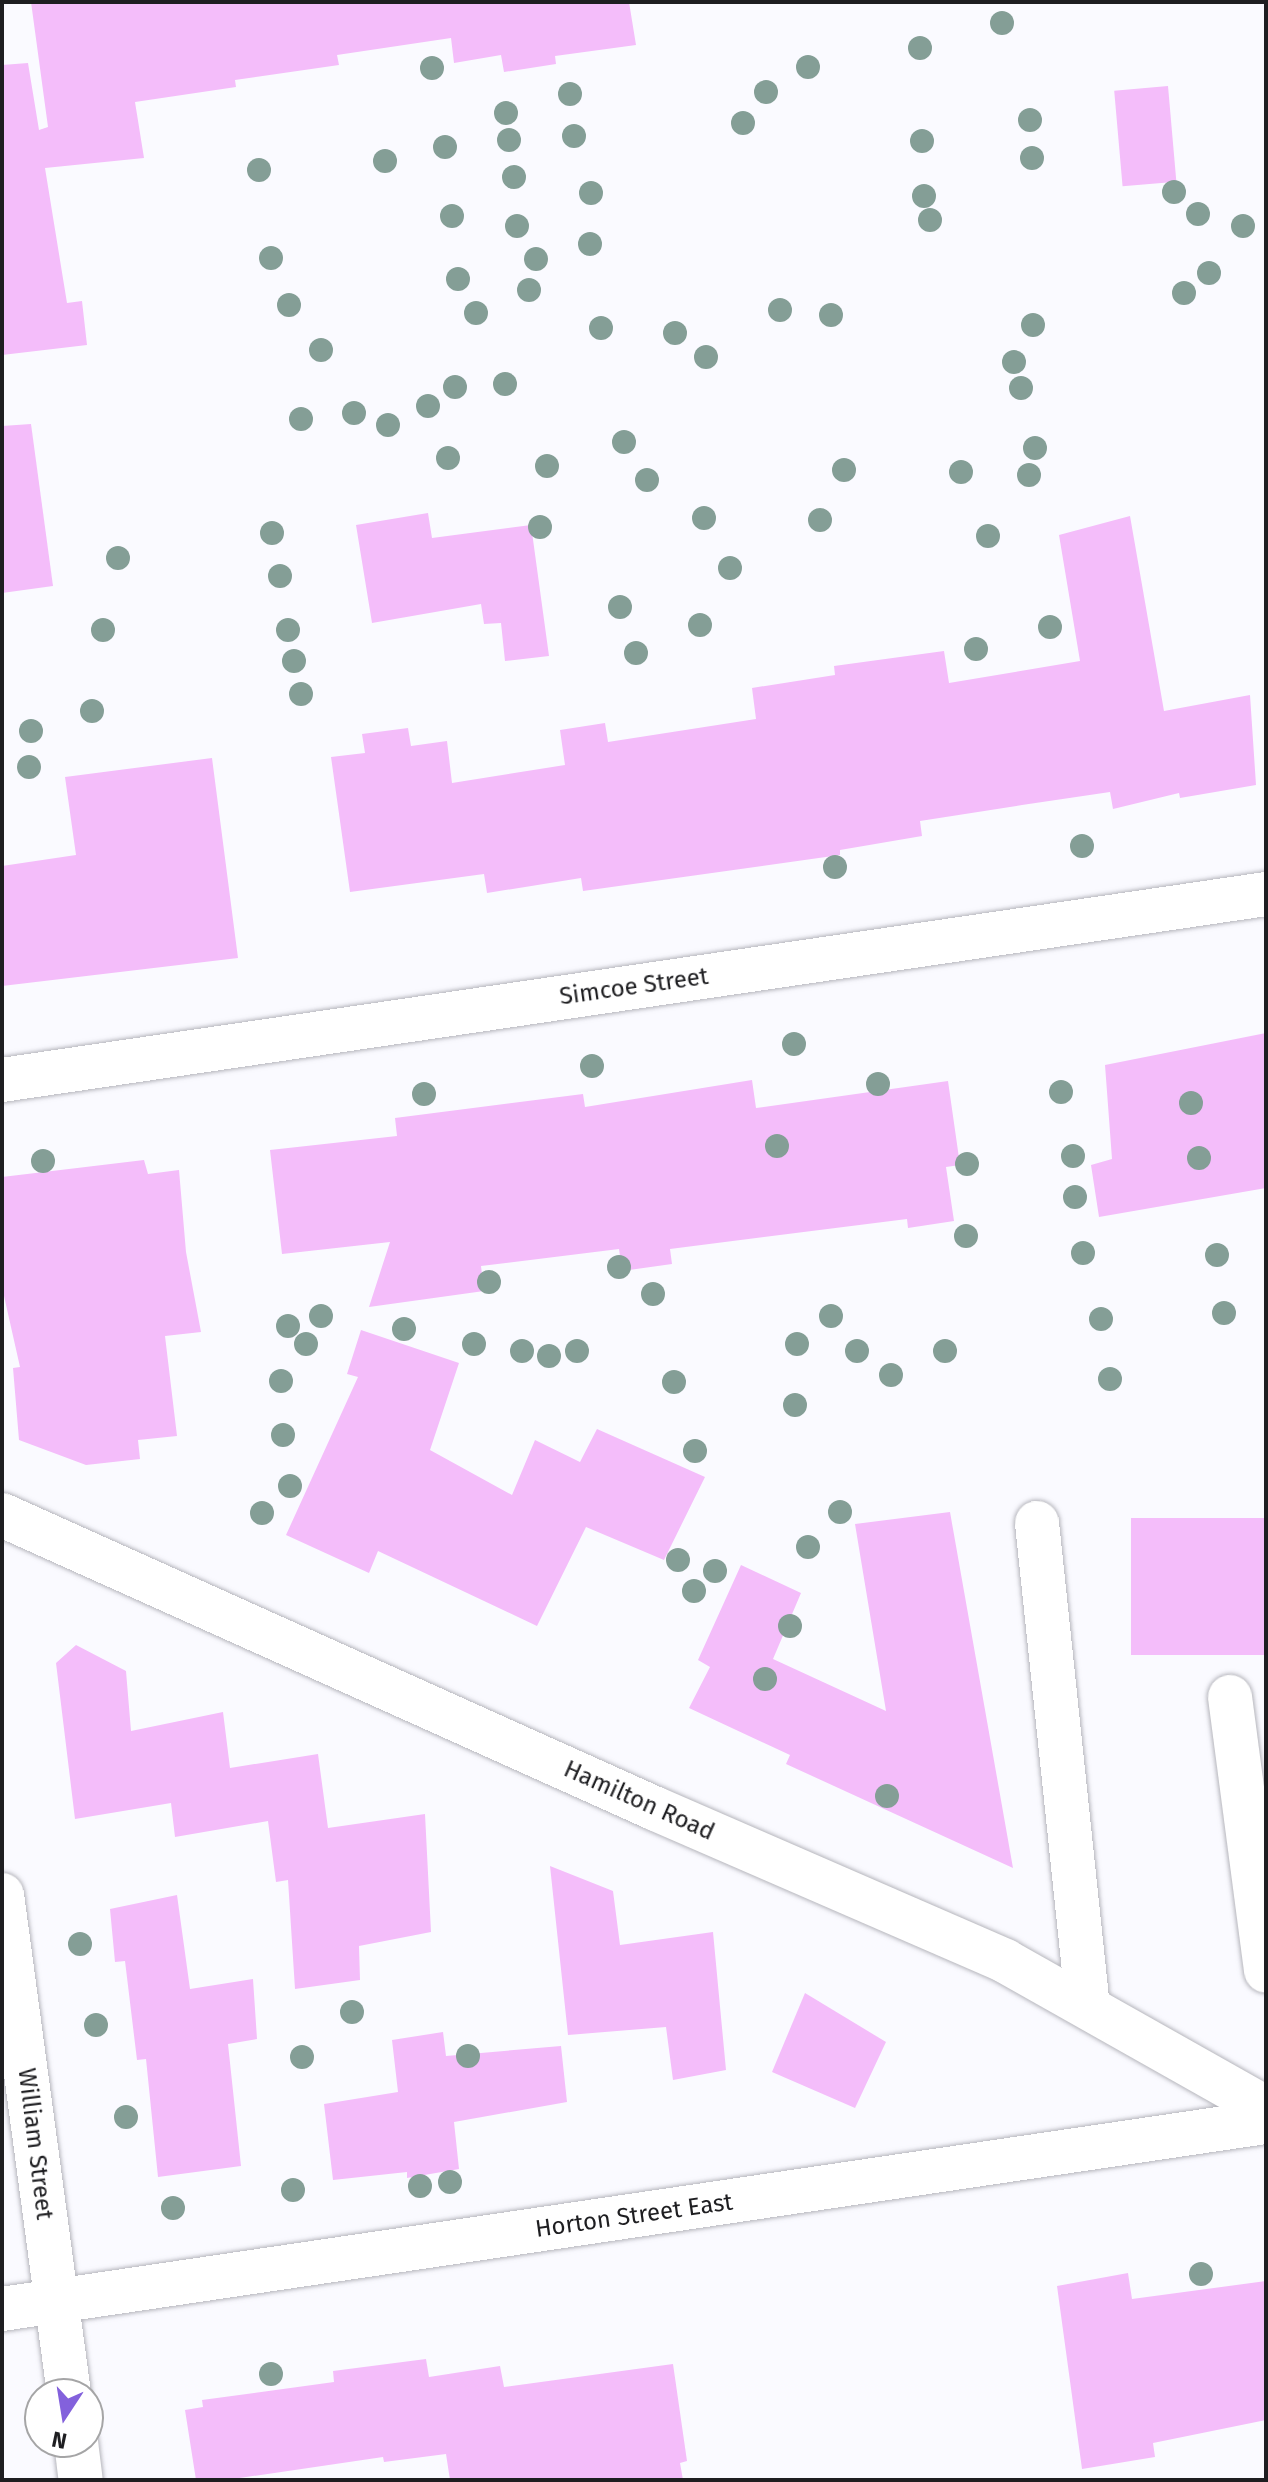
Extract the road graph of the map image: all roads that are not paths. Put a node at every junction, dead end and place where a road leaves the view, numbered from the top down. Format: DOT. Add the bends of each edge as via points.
graph roads {
  1 [pos="1266,894"];
  2 [pos="2,1080"];
  3 [pos="2,1515"];
  4 [pos="1037,1523"];
  5 [pos="1230,1697"];
  6 [pos="2,1895"];
  7 [pos="7,1968"];
  8 [pos="1266,1971"];
  9 [pos="1088,2005"];
  10 [pos="1266,2108"];
  11 [pos="1266,2122"];
  12 [pos="55,2301"];
  13 [pos="2,2309"];
  14 [pos="67,2378"];
  15 [pos="78,2458"];
  16 [pos="81,2480"];
  1 -- 2 [label="street, Simcoe Street"];
  3 -- 9 [label="street, Hamilton Road" via="1005,1961"];
  4 -- 9 [label="street"];
  5 -- 8 [label="street"];
  6 -- 7 [label="street, William Street"];
  7 -- 12 [label="street, William Street"];
  9 -- 10 [label="street, Hamilton Road"];
  11 -- 12 [label="street, Horton Street East"];
  12 -- 13 [label="street, Horton Street East"];
  12 -- 14 [label="street, William Street"];
  15 -- 16 [label="street"];
}
